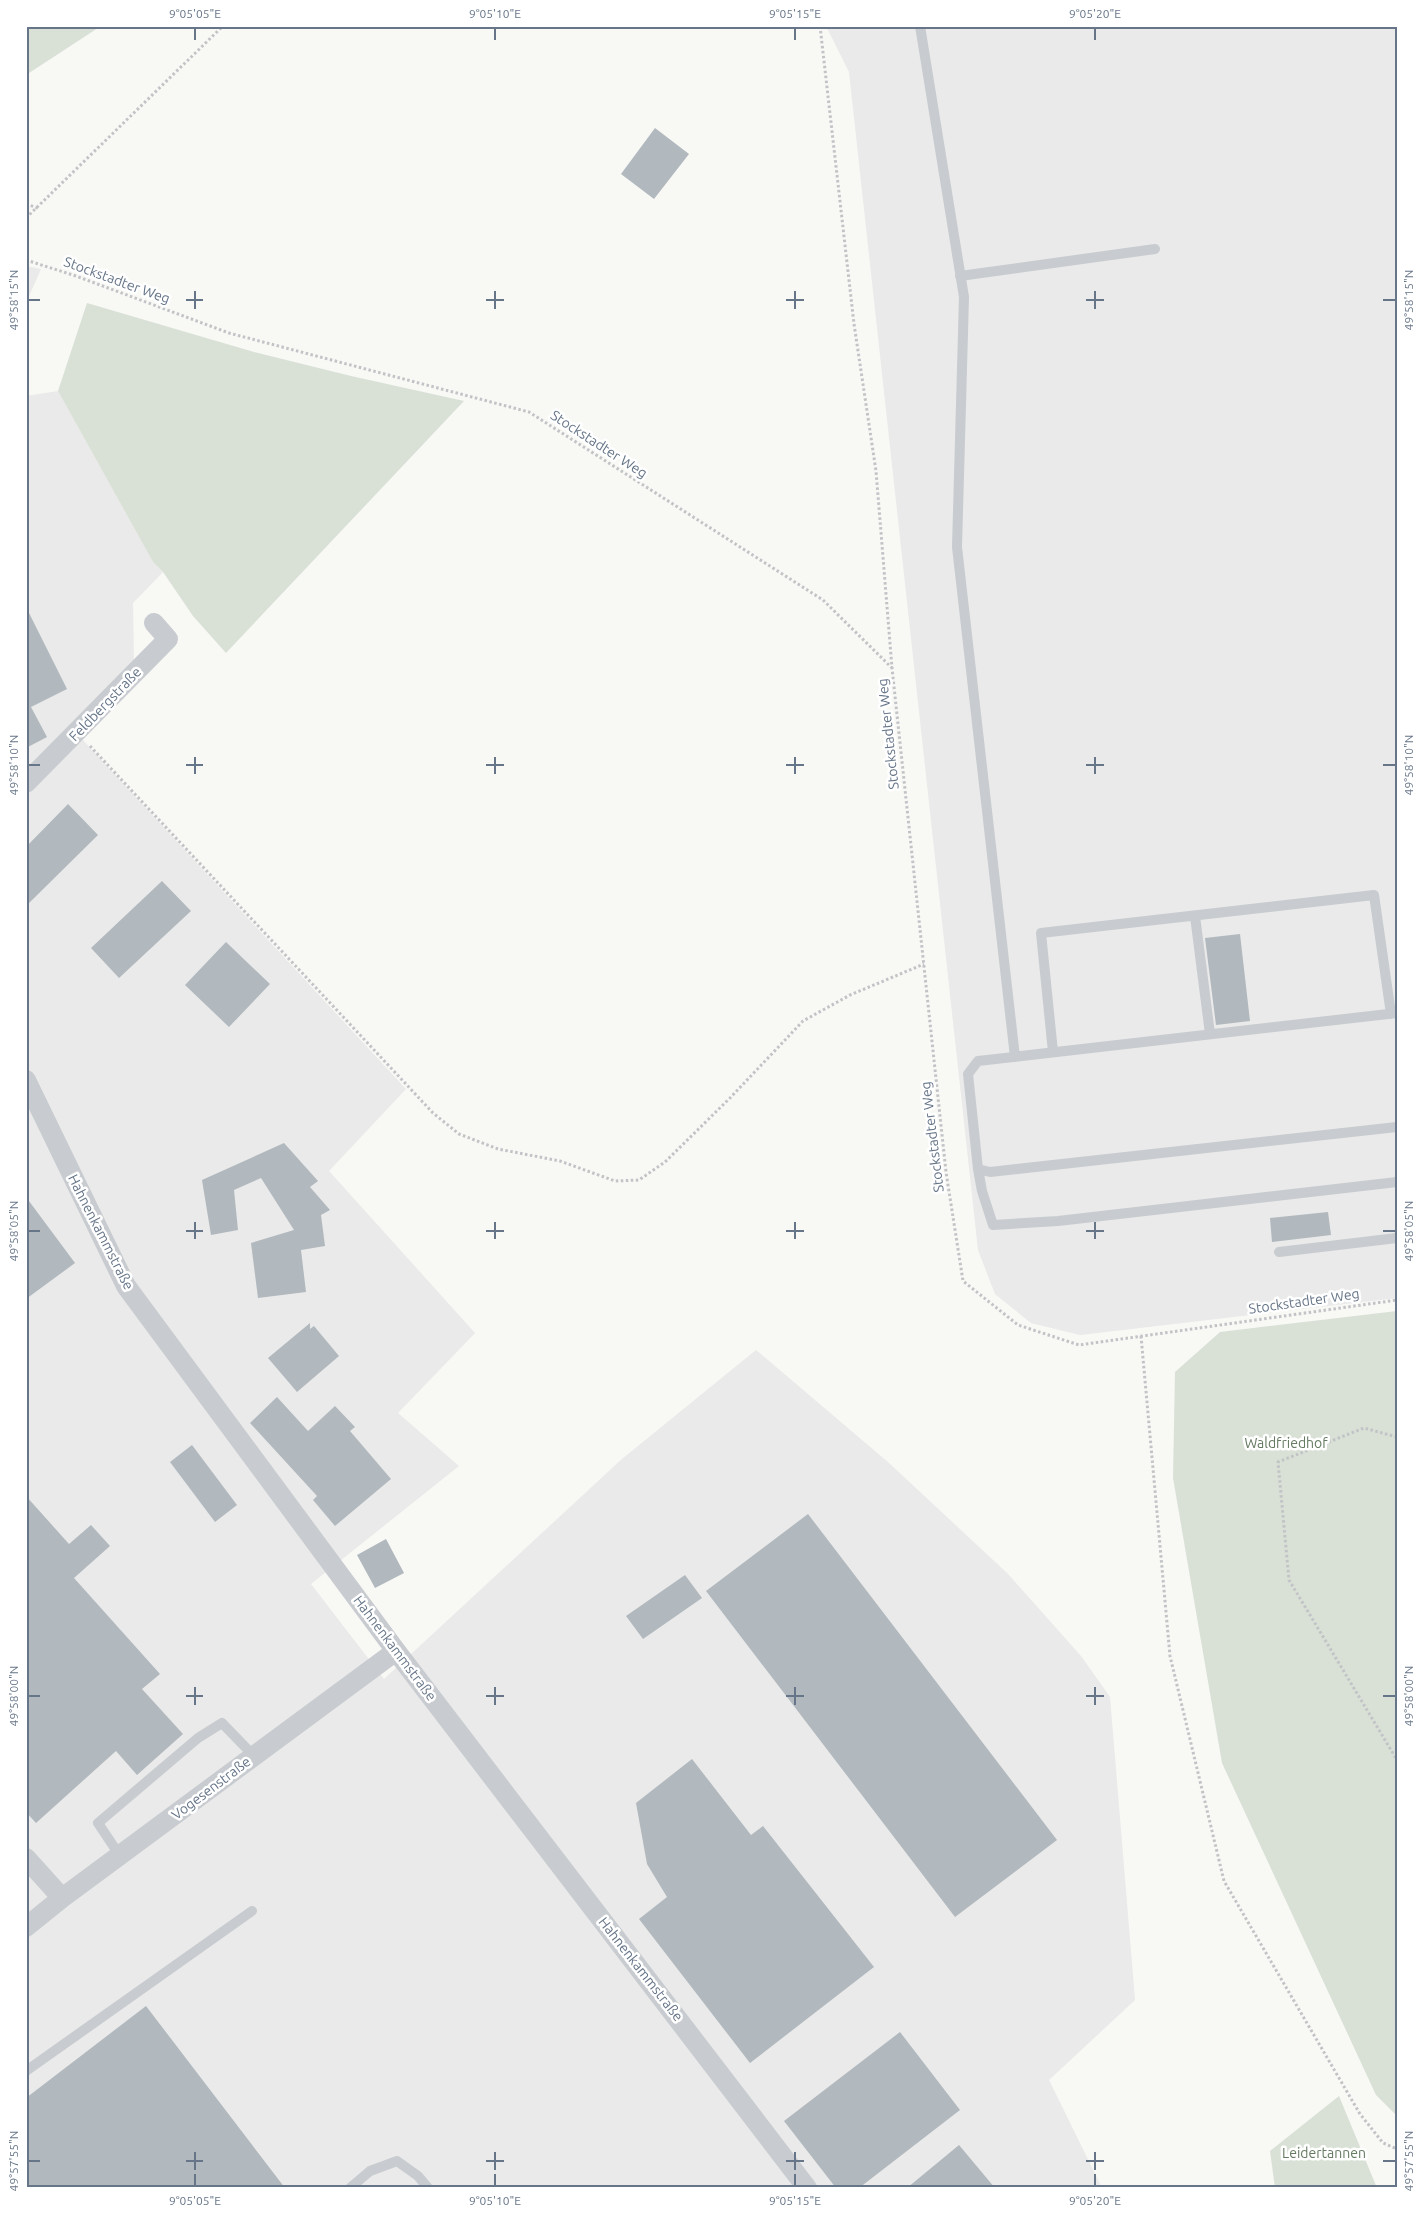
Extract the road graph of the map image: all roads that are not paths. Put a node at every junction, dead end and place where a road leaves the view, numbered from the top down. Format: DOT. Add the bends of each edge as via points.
graph roads {
  1 [pos="920,26"];
  2 [pos="1155,249"];
  3 [pos="960,276"];
  4 [pos="154,623"];
  5 [pos="26,783"];
  6 [pos="1195,916"];
  7 [pos="1394,1014"];
  8 [pos="1210,1034"];
  9 [pos="1053,1052"];
  10 [pos="1015,1057"];
  11 [pos="26,1080"];
  12 [pos="1397,1127"];
  13 [pos="978,1169"];
  14 [pos="1397,1182"];
  15 [pos="1397,1238"];
  16 [pos="1279,1252"];
  17 [pos="396,1651"];
  18 [pos="254,1756"];
  19 [pos="120,1856"];
  20 [pos="26,1858"];
  21 [pos="62,1898"];
  22 [pos="252,1910"];
  23 [pos="26,1927"];
  24 [pos="26,2071"];
  25 [pos="350,2188"];
  26 [pos="428,2188"];
  27 [pos="807,2188"];
  1 -- 3 [label="lane"];
  2 -- 3 [label="lane"];
  3 -- 10 [label="lane" via="964,297 957,547"];
  4 -- 5 [label="street, Feldbergstraße" via="168,639"];
  6 -- 7 [label="lane" via="1374,895"];
  6 -- 8 [label="lane"];
  6 -- 9 [label="lane" via="1041,933"];
  7 -- 8 [label="lane"];
  8 -- 9 [label="lane"];
  9 -- 10 [label="lane"];
  10 -- 13 [label="lane" via="978,1061 968,1074"];
  11 -- 17 [label="street, Hahnenkammstraße" via="126,1286"];
  12 -- 13 [label="lane" via="990,1172"];
  13 -- 14 [label="lane" via="993,1225 1058,1221"];
  15 -- 16 [label="lane"];
  17 -- 18 [label="street, Vogesenstraße"];
  17 -- 27 [label="street, Hahnenkammstraße"];
  18 -- 19 [label="street, Vogesenstraße"];
  18 -- 19 [label="lane" via="222,1723 198,1738 98,1823"];
  19 -- 21 [label="street, Vogesenstraße"];
  20 -- 21 [label="street"];
  21 -- 23 [label="street, Vogesenstraße"];
  22 -- 24 [label="lane"];
  25 -- 26 [label="lane" via="370,2172 397,2161"];
}
